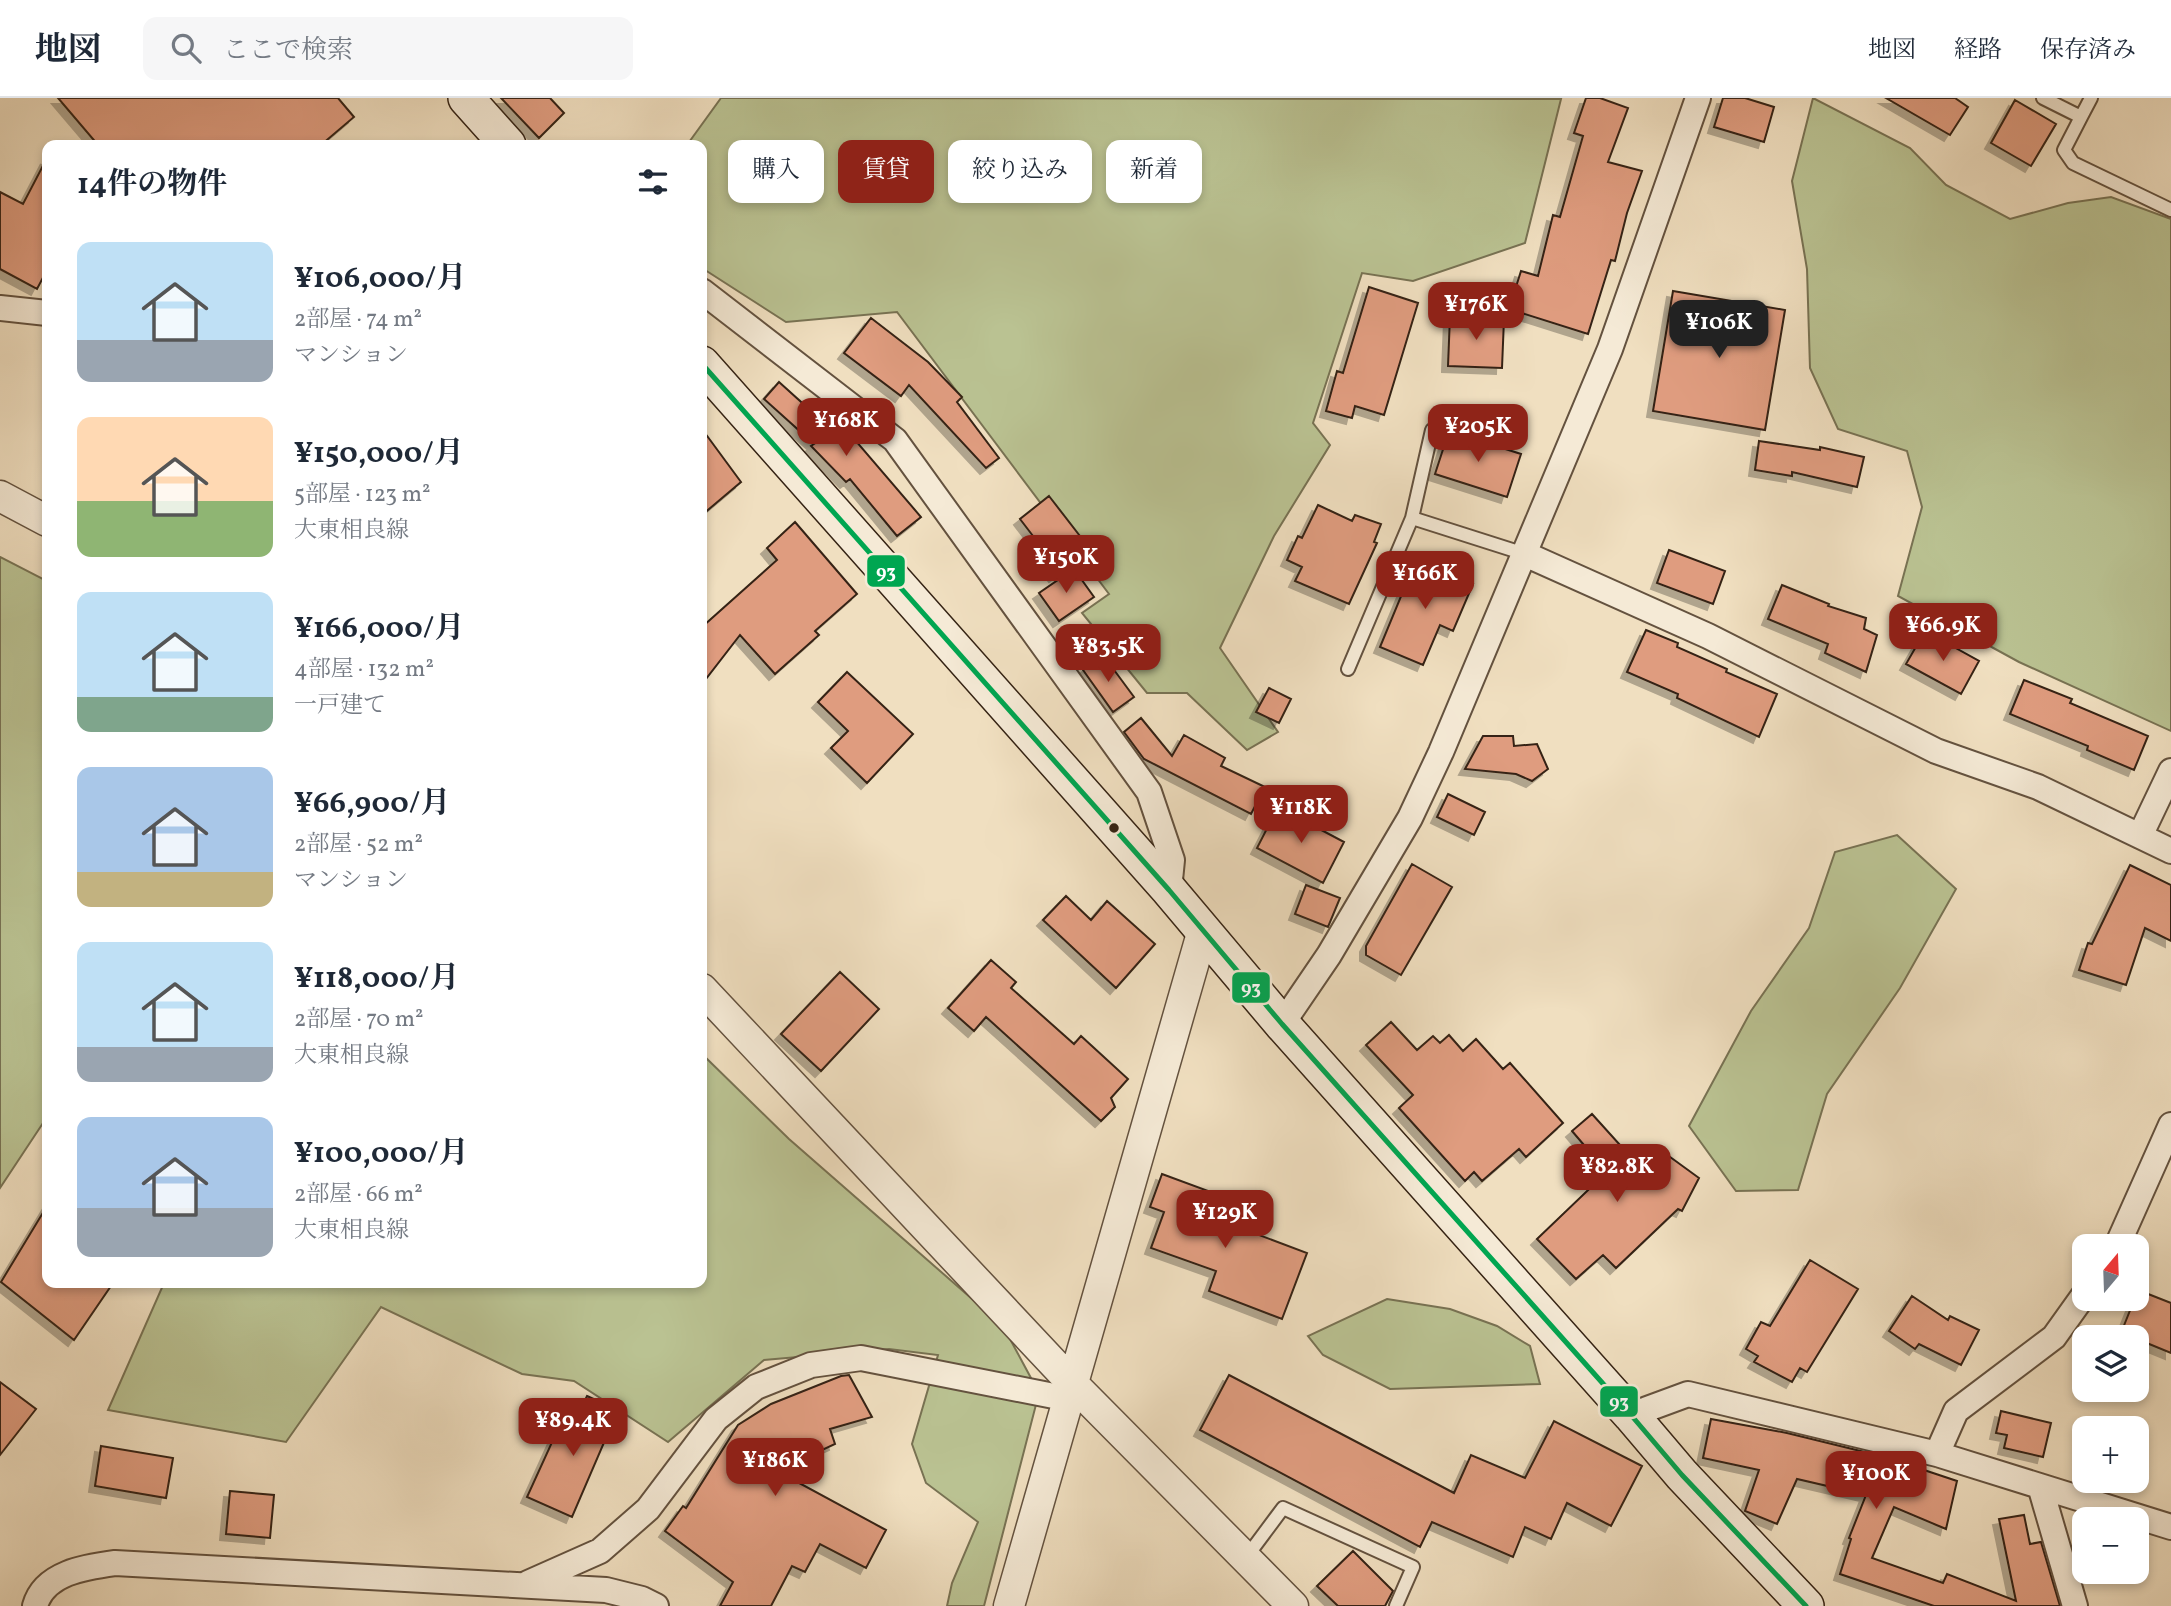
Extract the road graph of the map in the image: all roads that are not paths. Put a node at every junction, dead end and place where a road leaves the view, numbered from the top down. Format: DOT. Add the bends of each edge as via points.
graph roads {
  1 [pos="466,98"];
  2 [pos="1698,98"];
  3 [pos="2043,98"];
  4 [pos="2091,98"];
  5 [pos="2081,117"];
  6 [pos="504,140"];
  7 [pos="2171,210"];
  8 [pos="707,295"];
  9 [pos="0,307"];
  10 [pos="42,312"];
  11 [pos="707,370"];
  12 [pos="1432,430"];
  13 [pos="0,496"];
  14 [pos="42,518"];
  15 [pos="1412,518"];
  16 [pos="1525,554"];
  17 [pos="1348,670"];
  18 [pos="2171,771"];
  19 [pos="2140,836"];
  20 [pos="2171,850"];
  21 [pos="1169,890"];
  22 [pos="1203,930"];
  23 [pos="707,994"];
  24 [pos="1282,1024"];
  25 [pos="2171,1125"];
  26 [pos="2122,1234"];
  27 [pos="2073,1311"];
  28 [pos="1071,1391"];
  29 [pos="1631,1415"];
  30 [pos="1937,1454"];
  31 [pos="2040,1486"];
  32 [pos="2171,1527"];
  33 [pos="1245,1559"];
  34 [pos="524,1585"];
  35 [pos="35,1606"];
  36 [pos="656,1606"];
  37 [pos="1009,1606"];
  38 [pos="1293,1606"];
  39 [pos="1395,1606"];
  40 [pos="1806,1606"];
  41 [pos="2076,1606"];
  1 -- 6 [label="main road"];
  2 -- 16 [label="street" via="1611,349"];
  3 -- 5 [label="lane"];
  4 -- 5 [label="lane"];
  5 -- 7 [label="lane" via="2064,150 2073,163"];
  8 -- 21 [label="street" via="895,440 1149,792 1172,860"];
  9 -- 10 [label="street"];
  11 -- 21 [label="main road"];
  12 -- 15 [label="lane"];
  13 -- 14 [label="street"];
  15 -- 16 [label="lane"];
  15 -- 17 [label="lane"];
  16 -- 19 [label="street" via="1707,636 1936,751 2038,787"];
  16 -- 24 [label="street" via="1410,818 1329,955"];
  18 -- 19 [label="street"];
  19 -- 20 [label="street"];
  21 -- 22 [label="main road"];
  22 -- 24 [label="main road"];
  22 -- 28 [label="street"];
  23 -- 28 [label="street"];
  24 -- 29 [label="main road"];
  25 -- 26 [label="street"];
  27 -- 30 [label="street" via="2054,1337 1956,1411"];
  28 -- 33 [label="street"];
  28 -- 34 [label="street" via="861,1358 811,1365 756,1387 716,1419 648,1509 600,1551"];
  28 -- 37 [label="street"];
  29 -- 30 [label="street" via="1688,1394"];
  29 -- 40 [label="main road"];
  30 -- 31 [label="street"];
  31 -- 32 [label="street"];
  31 -- 41 [label="street"];
  33 -- 38 [label="street"];
  33 -- 39 [label="lane" via="1283,1508 1413,1567"];
  34 -- 35 [label="street" via="115,1563 58,1577 38,1594"];
  34 -- 36 [label="street" via="606,1590"];
}
